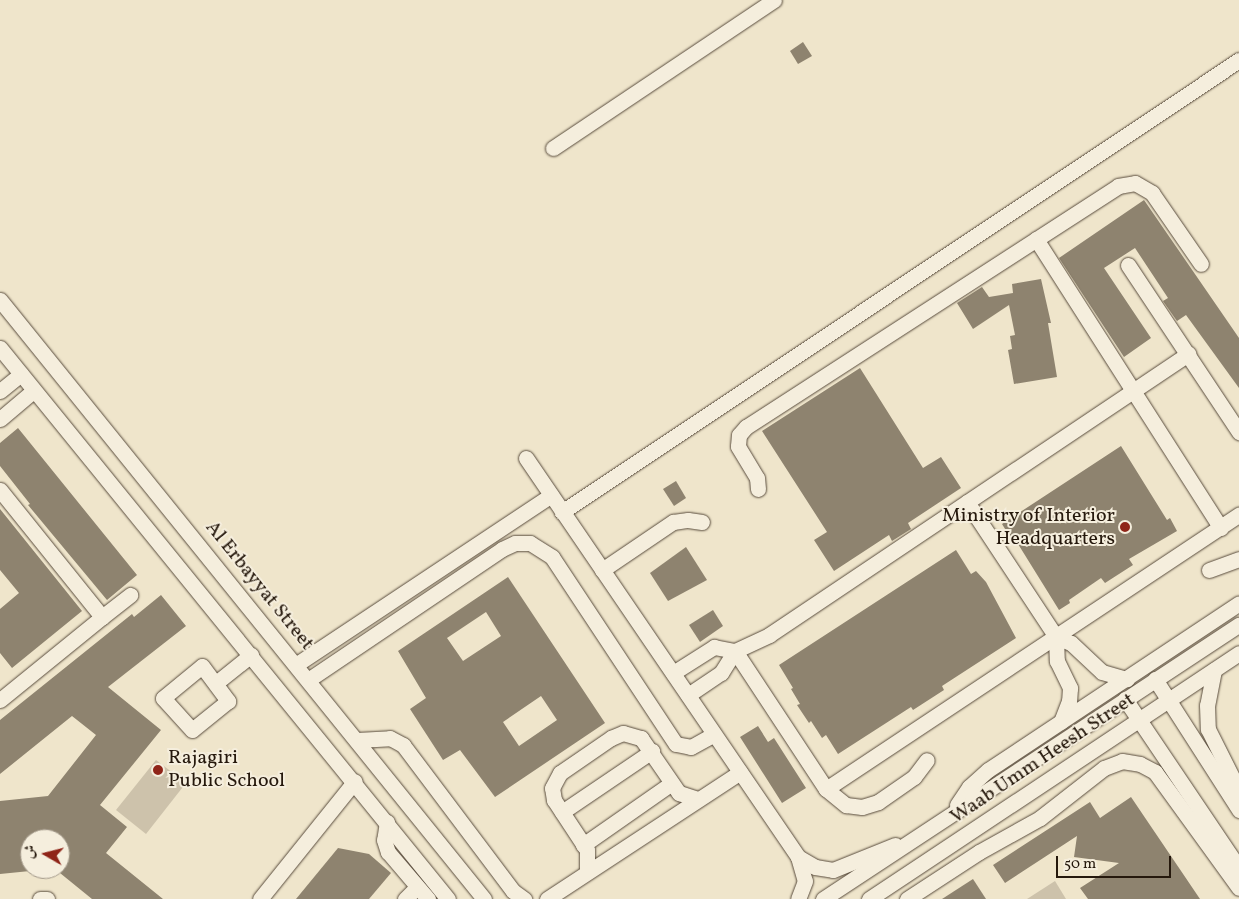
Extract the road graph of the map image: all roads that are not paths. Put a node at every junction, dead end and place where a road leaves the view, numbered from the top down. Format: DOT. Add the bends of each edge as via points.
graph roads {
  1 [pos="774,0"];
  2 [pos="1239,60"];
  3 [pos="552,148"];
  4 [pos="1036,239"];
  5 [pos="1201,264"];
  6 [pos="1128,265"];
  7 [pos="0,300"];
  8 [pos="0,348"];
  9 [pos="1188,354"];
  10 [pos="21,374"];
  11 [pos="0,391"];
  12 [pos="34,391"];
  13 [pos="1132,392"];
  14 [pos="0,418"];
  15 [pos="1239,432"];
  16 [pos="526,458"];
  17 [pos="758,489"];
  18 [pos="0,490"];
  19 [pos="551,495"];
  20 [pos="967,502"];
  21 [pos="562,512"];
  22 [pos="1239,516"];
  23 [pos="702,522"];
  24 [pos="1220,528"];
  25 [pos="1239,559"];
  26 [pos="602,570"];
  27 [pos="1209,570"];
  28 [pos="130,595"];
  29 [pos="1239,603"];
  30 [pos="102,617"];
  31 [pos="1239,625"];
  32 [pos="1056,637"];
  33 [pos="735,650"];
  34 [pos="1239,653"];
  35 [pos="251,655"];
  36 [pos="297,664"];
  37 [pos="1214,670"];
  38 [pos="673,673"];
  39 [pos="1127,678"];
  40 [pos="1155,679"];
  41 [pos="308,680"];
  42 [pos="216,683"];
  43 [pos="3,691"];
  44 [pos="688,695"];
  45 [pos="1125,699"];
  46 [pos="1168,700"];
  47 [pos="1139,720"];
  48 [pos="1061,722"];
  49 [pos="714,734"];
  50 [pos="357,740"];
  51 [pos="652,752"];
  52 [pos="927,760"];
  53 [pos="740,772"];
  54 [pos="355,782"];
  55 [pos="672,784"];
  56 [pos="826,789"];
  57 [pos="1239,791"];
  58 [pos="698,799"];
  59 [pos="1239,810"];
  60 [pos="562,812"];
  61 [pos="952,813"];
  62 [pos="387,822"];
  63 [pos="584,845"];
  64 [pos="904,845"];
  65 [pos="798,856"];
  66 [pos="1239,868"];
  67 [pos="587,872"];
  68 [pos="418,887"];
  69 [pos="1239,888"];
  70 [pos="40,899"];
  71 [pos="47,899"];
  72 [pos="260,899"];
  73 [pos="405,899"];
  74 [pos="428,899"];
  75 [pos="448,899"];
  76 [pos="484,899"];
  77 [pos="524,899"];
  78 [pos="547,899"];
  79 [pos="798,899"];
  80 [pos="822,899"];
  81 [pos="870,899"];
  82 [pos="907,899"];
  1 -- 3 [label="street"];
  2 -- 21 [label="street"];
  4 -- 5 [label="street" via="1118,186 1135,183 1152,193"];
  4 -- 13 [label="street"];
  4 -- 17 [label="street" via="746,427 739,435 738,446 756,478"];
  6 -- 9 [label="street"];
  7 -- 36 [label="street, Al Erbayyat Street"];
  8 -- 10 [label="street"];
  9 -- 13 [label="street"];
  9 -- 15 [label="street"];
  10 -- 11 [label="street"];
  10 -- 12 [label="street"];
  12 -- 14 [label="street"];
  12 -- 35 [label="street"];
  13 -- 20 [label="street"];
  13 -- 24 [label="street"];
  16 -- 19 [label="street"];
  18 -- 30 [label="street"];
  19 -- 21 [label="street"];
  19 -- 36 [label="street"];
  20 -- 32 [label="street"];
  20 -- 33 [label="street" via="769,635"];
  21 -- 26 [label="street"];
  22 -- 24 [label="street"];
  23 -- 26 [label="street" via="673,522"];
  24 -- 32 [label="street"];
  25 -- 27 [label="street"];
  26 -- 38 [label="street"];
  28 -- 30 [label="street"];
  29 -- 39 [label="street, Waab Umm Heesh Street"];
  30 -- 43 [label="street"];
  31 -- 40 [label="street, Waab Umm Heesh Street"];
  32 -- 39 [label="street" via="1078,648 1102,672"];
  32 -- 48 [label="street" via="1055,653 1070,688"];
  32 -- 56 [label="street"];
  33 -- 38 [label="street" via="714,648"];
  33 -- 44 [label="street" via="721,673"];
  33 -- 56 [label="street"];
  34 -- 37 [label="street, Waab Umm Heesh Street"];
  35 -- 42 [label="street"];
  35 -- 54 [label="street"];
  36 -- 41 [label="street, Al Erbayyat Street"];
  37 -- 46 [label="street, Waab Umm Heesh Street"];
  37 -- 57 [label="street" via="1207,705 1208,729"];
  38 -- 44 [label="street"];
  39 -- 48 [label="street, Waab Umm Heesh Street"];
  40 -- 45 [label="street, Waab Umm Heesh Street"];
  40 -- 46 [label="street"];
  41 -- 49 [label="street" via="502,549 515,543 530,543 552,557 676,744 691,748"];
  41 -- 50 [label="street, Al Erbayyat Street"];
  44 -- 49 [label="street"];
  45 -- 47 [label="street"];
  45 -- 61 [label="street, Waab Umm Heesh Street"];
  46 -- 47 [label="street, Waab Umm Heesh Street"];
  46 -- 59 [label="street"];
  47 -- 66 [label="street"];
  47 -- 81 [label="street, Waab Umm Heesh Street"];
  48 -- 61 [label="street, Waab Umm Heesh Street" via="977,780"];
  49 -- 53 [label="street"];
  50 -- 76 [label="street, Al Erbayyat Street"];
  50 -- 77 [label="street" via="386,737 403,745 513,891"];
  51 -- 55 [label="street"];
  51 -- 60 [label="street"];
  51 -- 60 [label="street" via="641,738 623,733 560,773 552,788"];
  52 -- 56 [label="street" via="914,777 871,806 846,805"];
  53 -- 58 [label="street"];
  53 -- 65 [label="street"];
  54 -- 62 [label="street"];
  54 -- 72 [label="street"];
  55 -- 58 [label="street" via="685,797"];
  55 -- 63 [label="street"];
  58 -- 67 [label="street"];
  60 -- 63 [label="street"];
  61 -- 64 [label="street, Waab Umm Heesh Street"];
  62 -- 68 [label="street" via="385,846"];
  62 -- 75 [label="street"];
  63 -- 67 [label="street" via="589,855"];
  64 -- 65 [label="street" via="885,847 852,865 833,870 815,867"];
  64 -- 80 [label="street, Waab Umm Heesh Street"];
  65 -- 79 [label="street" via="805,881"];
  67 -- 78 [label="street"];
  68 -- 73 [label="street"];
  68 -- 74 [label="street"];
  69 -- 82 [label="street" via="1155,772 1140,764 1122,761 1104,768 1057,807"];
  70 -- 71 [label="street"];
}
